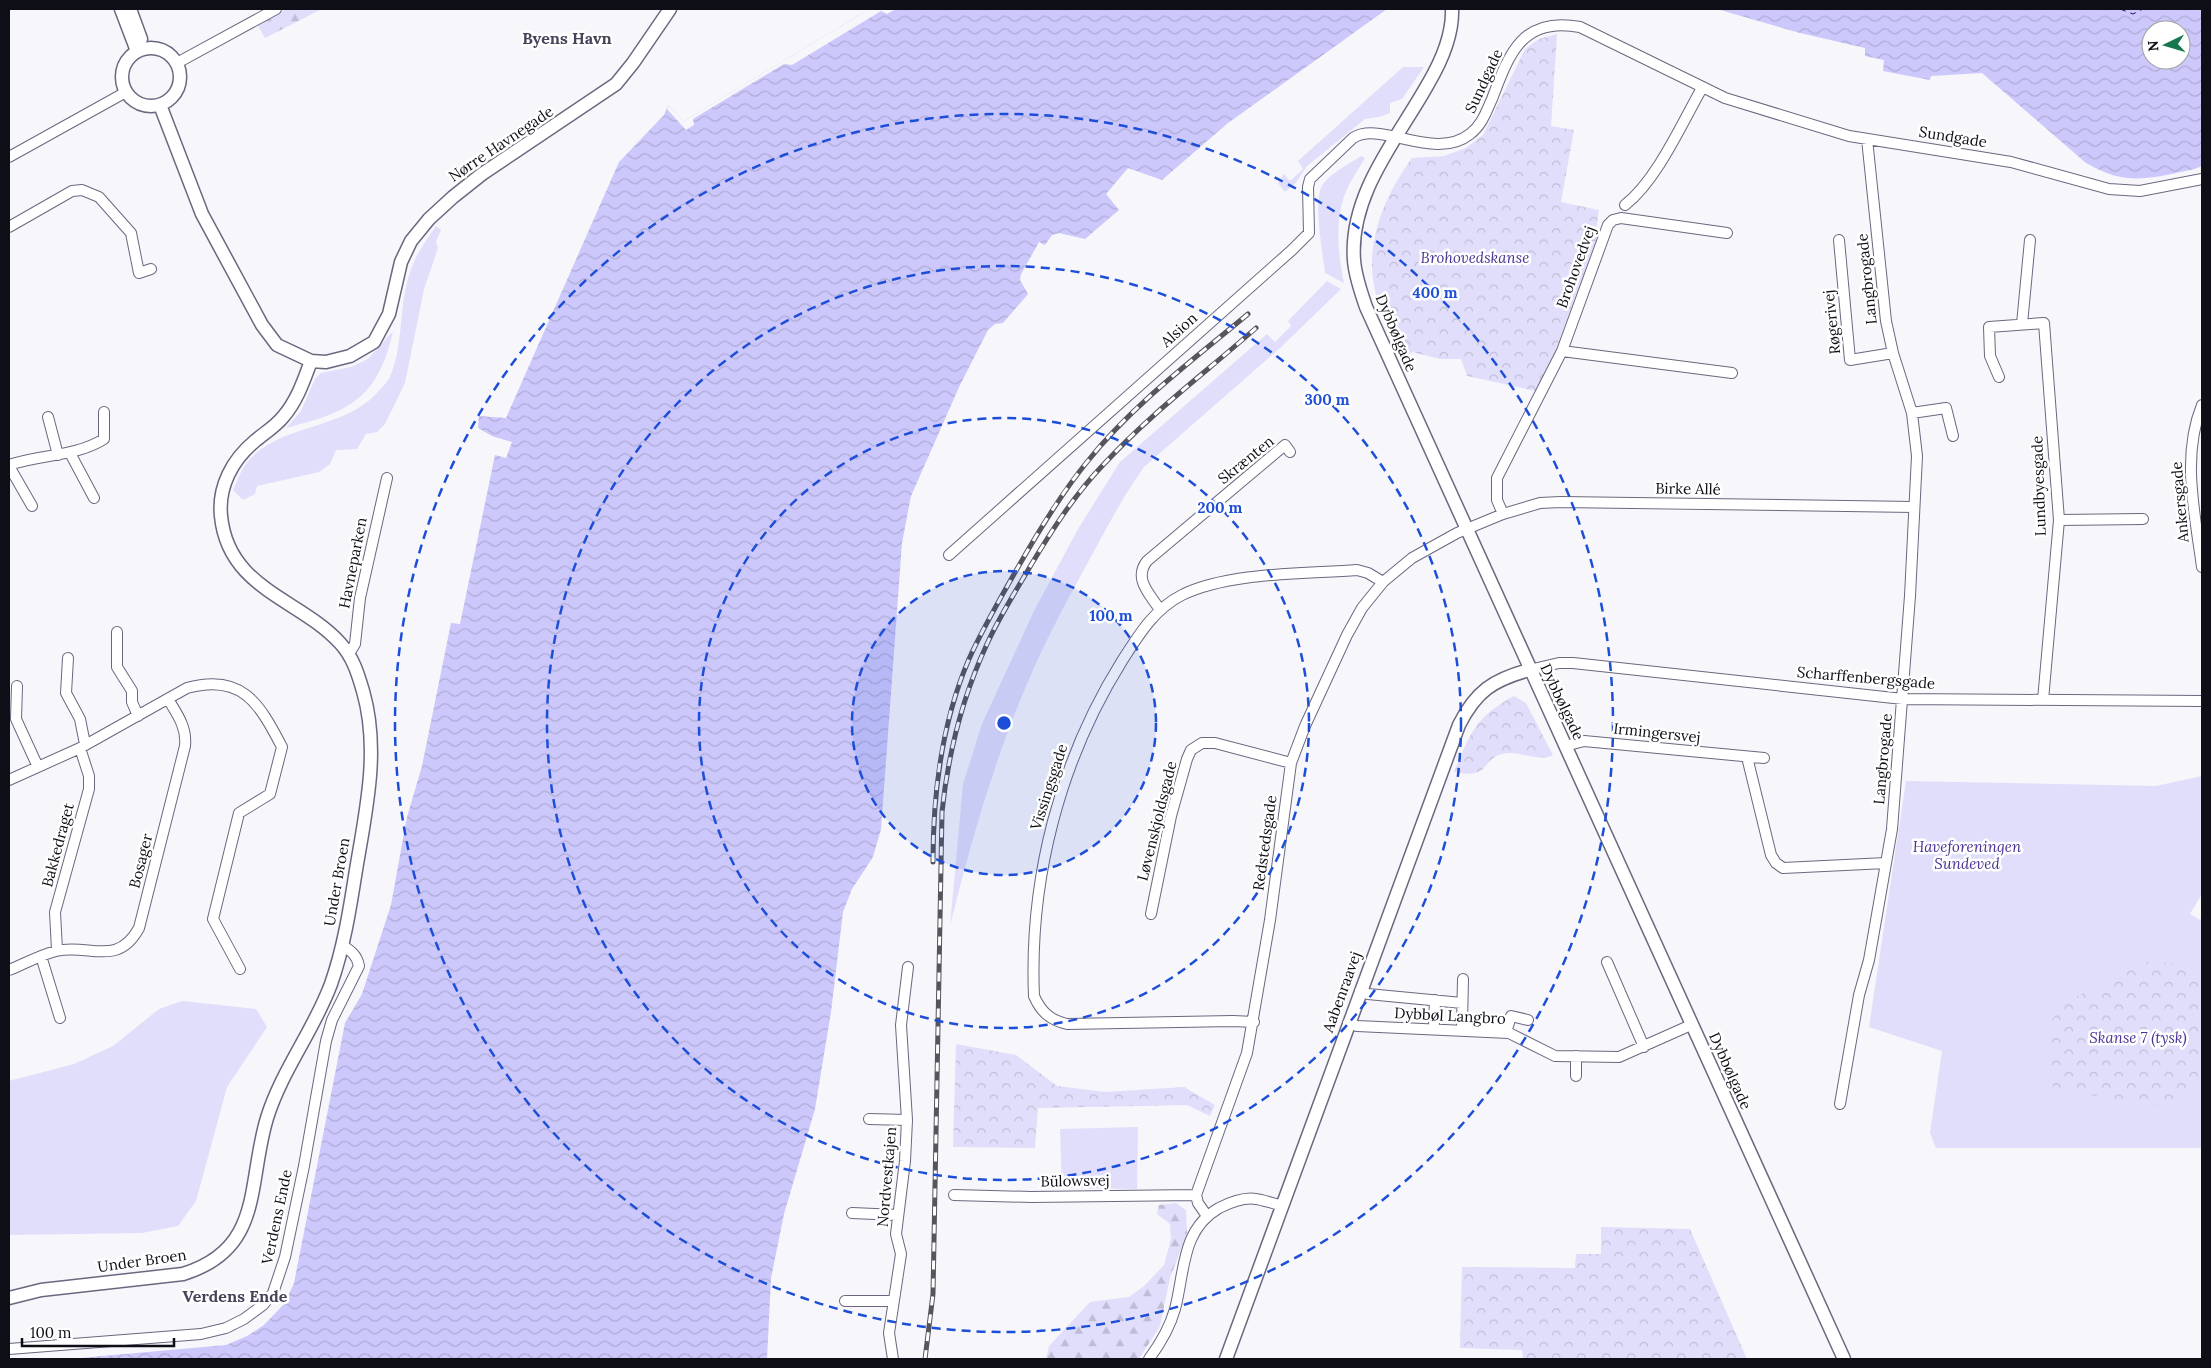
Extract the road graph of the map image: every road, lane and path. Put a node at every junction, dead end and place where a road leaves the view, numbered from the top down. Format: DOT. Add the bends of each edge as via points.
graph roads {
  1 [pos="120,9"];
  2 [pos="130,9"];
  3 [pos="276,9"];
  4 [pos="670,9"];
  5 [pos="1452,9"];
  6 [pos="140,50"];
  7 [pos="177,63"];
  8 [pos="1702,88"];
  9 [pos="126,92"];
  10 [pos="160,105"];
  11 [pos="1396,138"];
  12 [pos="1867,140"];
  13 [pos="9,156"];
  14 [pos="2202,179"];
  15 [pos="1625,205"];
  16 [pos="9,227"];
  17 [pos="1727,233"];
  18 [pos="1839,240"];
  19 [pos="2030,240"];
  20 [pos="151,269"];
  21 [pos="2022,324"];
  22 [pos="1562,351"];
  23 [pos="1893,353"];
  24 [pos="311,361"];
  25 [pos="1732,372"];
  26 [pos="1999,377"];
  27 [pos="2202,405"];
  28 [pos="104,412"];
  29 [pos="1912,413"];
  30 [pos="48,417"];
  31 [pos="1953,436"];
  32 [pos="1290,452"];
  33 [pos="70,453"];
  34 [pos="58,455"];
  35 [pos="9,466"];
  36 [pos="387,478"];
  37 [pos="94,498"];
  38 [pos="32,506"];
  39 [pos="1914,507"];
  40 [pos="1503,514"];
  41 [pos="2143,519"];
  42 [pos="2059,520"];
  43 [pos="1466,529"];
  44 [pos="949,554"];
  45 [pos="2202,567"];
  46 [pos="1383,582"];
  47 [pos="1160,610"];
  48 [pos="117,632"];
  49 [pos="349,654"];
  50 [pos="68,658"];
  51 [pos="1529,670"];
  52 [pos="16,686"];
  53 [pos="168,698"];
  54 [pos="1903,699"];
  55 [pos="2043,700"];
  56 [pos="2202,701"];
  57 [pos="138,716"];
  58 [pos="83,746"];
  59 [pos="1565,746"];
  60 [pos="1746,757"];
  61 [pos="1764,758"];
  62 [pos="1291,763"];
  63 [pos="38,767"];
  64 [pos="9,780"];
  65 [pos="1886,863"];
  66 [pos="1151,914"];
  67 [pos="342,945"];
  68 [pos="57,950"];
  69 [pos="41,956"];
  70 [pos="1607,962"];
  71 [pos="908,967"];
  72 [pos="240,969"];
  73 [pos="9,970"];
  74 [pos="1463,979"];
  75 [pos="1360,990"];
  76 [pos="1435,1000"];
  77 [pos="1462,1003"];
  78 [pos="60,1018"];
  79 [pos="1528,1020"];
  80 [pos="1254,1022"];
  81 [pos="1348,1023"];
  82 [pos="1434,1023"];
  83 [pos="1691,1025"];
  84 [pos="1644,1047"];
  85 [pos="1576,1056"];
  86 [pos="1576,1076"];
  87 [pos="1840,1104"];
  88 [pos="869,1119"];
  89 [pos="907,1120"];
  90 [pos="954,1195"];
  91 [pos="1196,1195"];
  92 [pos="1282,1205"];
  93 [pos="852,1213"];
  94 [pos="898,1215"];
  95 [pos="1206,1216"];
  96 [pos="9,1298"];
  97 [pos="845,1301"];
  98 [pos="893,1301"];
  99 [pos="9,1349"];
  100 [pos="893,1359"];
  101 [pos="1148,1359"];
  102 [pos="1226,1359"];
  103 [pos="1844,1359"];
  1 -- 6 [label="street"];
  2 -- 6 [label="street"];
  3 -- 7 [label="street"];
  4 -- 24 [label="street, Nørre Havnegade" via="616,84 482,174 429,219 401,262 389,314 374,342 350,356 326,362"];
  5 -- 11 [label="street, Dybbølgade" via="1442,57"];
  6 -- 7 [label="street" via="163,50"];
  6 -- 9 [label="street" via="129,57 122,74"];
  7 -- 10 [label="street" via="180,71 178,88"];
  8 -- 11 [label="street, Sundgade" via="1580,27 1562,24 1531,33 1519,42 1508,57 1485,116 1468,136 1441,144"];
  8 -- 12 [label="street, Sundgade" via="1725,98"];
  8 -- 15 [label="street" via="1652,175"];
  9 -- 10 [label="street" via="141,105"];
  9 -- 13 [label="street"];
  10 -- 24 [label="street, Nørre Havnegade" via="202,214 262,325 277,345"];
  11 -- 43 [label="street, Dybbølgade" via="1370,182 1356,221 1357,280 1366,307"];
  11 -- 44 [label="street, Alsion" via="1375,133 1360,134 1313,174 1308,187 1309,233"];
  12 -- 14 [label="street, Sundgade" via="2011,162 2109,189 2140,192"];
  12 -- 23 [label="street, Langbrogade" via="1886,321"];
  16 -- 20 [label="street" via="72,192 90,192 100,197 131,232 139,273"];
  17 -- 22 [label="street, Brohovedvej" via="1621,218 1613,220 1605,230"];
  18 -- 23 [label="street, Røgerivej" via="1850,360"];
  19 -- 21 [label="street"];
  21 -- 26 [label="street, Lundbyesgade" via="1989,326 1990,356"];
  21 -- 42 [label="street, Lundbyesgade" via="2044,323"];
  22 -- 25 [label="street"];
  22 -- 40 [label="street, Brohovedvej" via="1497,478 1497,500"];
  23 -- 29 [label="street, Langbrogade"];
  24 -- 49 [label="street, Under Broen" via="299,391 283,417 234,463 222,496 221,516 234,555 245,569 262,587 330,634"];
  27 -- 45 [label="street, Ankersgade" via="2192,437 2190,467"];
  28 -- 33 [label="street" via="104,439 89,448"];
  29 -- 31 [label="street" via="1946,408"];
  29 -- 39 [label="street, Langbrogade" via="1917,456"];
  30 -- 34 [label="street"];
  32 -- 47 [label="street, Skrænten" via="1285,445 1147,561 1140,576"];
  33 -- 34 [label="street"];
  33 -- 37 [label="street"];
  34 -- 35 [label="street"];
  35 -- 38 [label="street"];
  36 -- 49 [label="street, Havneparken" via="361,593 355,644"];
  39 -- 40 [label="street, Birke Allé" via="1561,502 1540,503"];
  39 -- 54 [label="street, Langbrogade"];
  40 -- 43 [label="street, Birke Allé"];
  41 -- 42 [label="street"];
  42 -- 55 [label="street, Lundbyesgade"];
  43 -- 46 [label="street, Redstedsgade" via="1412,558"];
  43 -- 51 [label="street, Dybbølgade"];
  46 -- 47 [label="street, Vissingsgade" via="1357,570 1228,580 1181,596"];
  46 -- 62 [label="street, Redstedsgade" via="1362,608 1347,635"];
  47 -- 80 [label="street, Vissingsgade" via="1140,632 1109,682 1080,742 1057,806 1045,850 1036,918 1034,996 1046,1015 1067,1024"];
  48 -- 57 [label="street" via="117,667 132,692"];
  49 -- 67 [label="street, Under Broen" via="367,705 372,761 366,815"];
  50 -- 58 [label="street, Bakkedraget" via="66,693 80,719"];
  51 -- 54 [label="street, Scharffenbergsgade" via="1573,663"];
  51 -- 59 [label="street, Dybbølgade"];
  51 -- 75 [label="street, Aabenraavej" via="1496,681 1475,697 1466,710"];
  52 -- 63 [label="street" via="16,718"];
  53 -- 57 [label="street"];
  53 -- 68 [label="street, Bosager" via="184,727 185,746 139,928 132,940 120,948 107,951"];
  53 -- 72 [label="street" via="202,684 221,684 246,692 266,717 282,746 270,794 240,813 213,918"];
  54 -- 55 [label="street, Scharffenbergsgade"];
  54 -- 65 [label="street, Langbrogade"];
  55 -- 56 [label="street, Scharffenbergsgade"];
  57 -- 58 [label="street"];
  58 -- 63 [label="street"];
  58 -- 68 [label="street, Bakkedraget" via="90,776 89,789 56,912"];
  59 -- 60 [label="street, Irmingersvej" via="1584,741"];
  59 -- 83 [label="street, Dybbølgade"];
  60 -- 61 [label="street, Irmingersvej"];
  60 -- 65 [label="street" via="1771,855 1776,863 1783,868"];
  62 -- 66 [label="street, Løvenskjoldsgade" via="1215,743 1202,743 1191,750 1171,816"];
  62 -- 80 [label="street, Redstedsgade"];
  63 -- 64 [label="street"];
  65 -- 87 [label="street, Langbrogade"];
  67 -- 96 [label="street, Under Broen" via="322,1006 282,1080 267,1118 245,1224 221,1257 202,1269 183,1274 41,1290"];
  67 -- 99 [label="street, Verdens Ende" via="354,954 359,966 332,1020 326,1041 285,1257 273,1293 244,1319 226,1328 201,1334"];
  68 -- 69 [label="street, Bosager"];
  69 -- 73 [label="street, Bosager"];
  69 -- 78 [label="street"];
  70 -- 84 [label="street"];
  71 -- 89 [label="street, Nordvestkajen" via="901,1025"];
  74 -- 77 [label="street"];
  75 -- 76 [label="street" via="1368,994"];
  75 -- 81 [label="street, Aabenraavej"];
  76 -- 77 [label="street"];
  76 -- 82 [label="street"];
  77 -- 79 [label="street" via="1462,1024 1508,1026 1510,1016"];
  80 -- 91 [label="street, Redstedsgade" via="1248,1053"];
  81 -- 85 [label="street, Dybbøl Langbro" via="1509,1033 1555,1056"];
  81 -- 92 [label="street, Aabenraavej"];
  83 -- 84 [label="street, Dybbøl Langbro"];
  83 -- 103 [label="street, Dybbølgade"];
  84 -- 85 [label="street, Dybbøl Langbro" via="1619,1057"];
  85 -- 86 [label="street"];
  88 -- 89 [label="street"];
  89 -- 94 [label="street, Nordvestkajen"];
  90 -- 91 [label="street, Bülowsvej"];
  91 -- 95 [label="street"];
  92 -- 95 [label="street" via="1254,1198 1228,1204"];
  92 -- 102 [label="street, Aabenraavej"];
  93 -- 94 [label="street"];
  94 -- 98 [label="street, Nordvestkajen" via="896,1234 901,1254"];
  95 -- 101 [label="street" via="1195,1230 1186,1252 1171,1318 1161,1343"];
  97 -- 98 [label="street"];
  98 -- 100 [label="street, Nordvestkajen" via="889,1333"];
}
